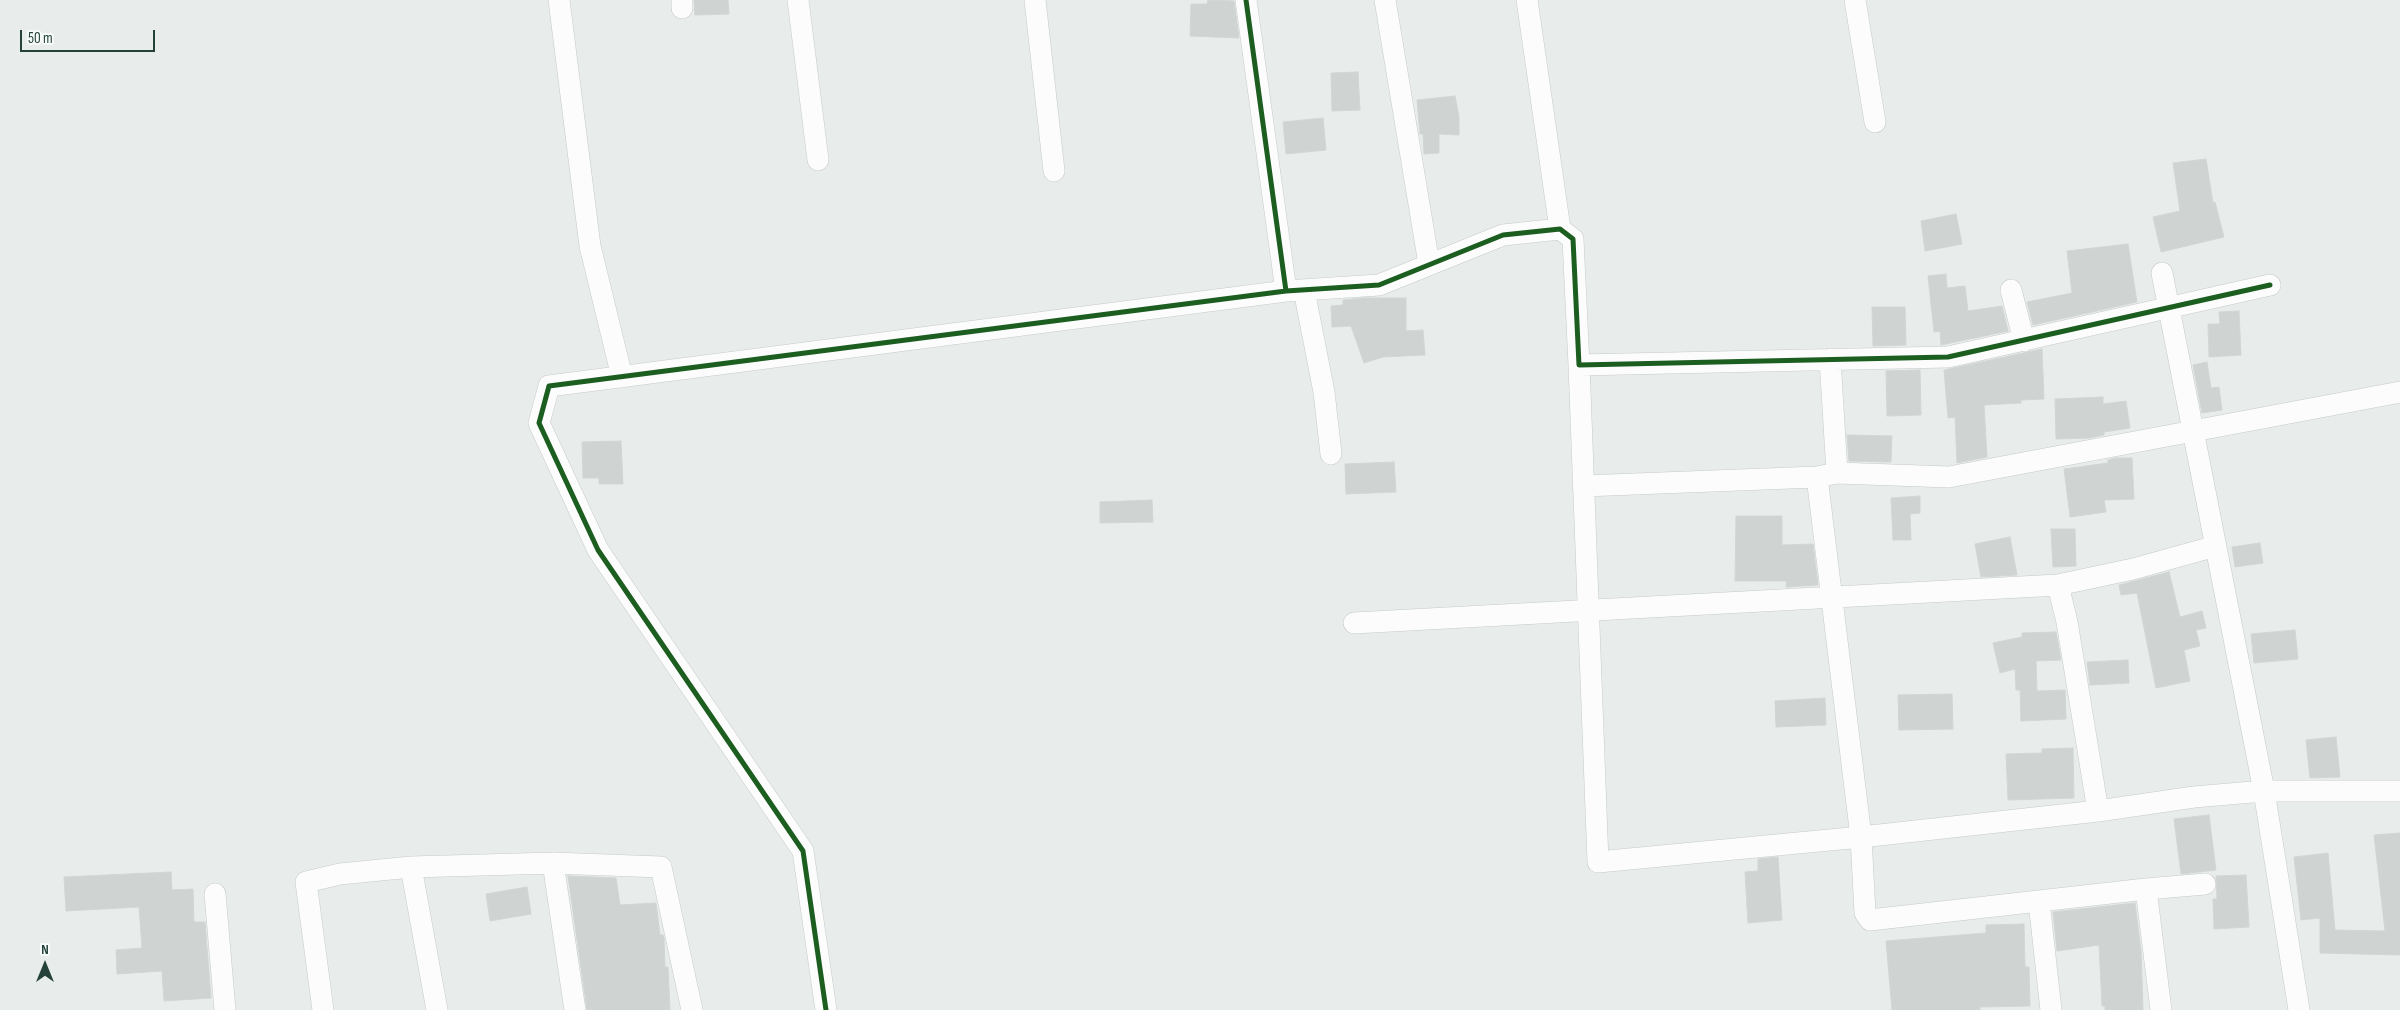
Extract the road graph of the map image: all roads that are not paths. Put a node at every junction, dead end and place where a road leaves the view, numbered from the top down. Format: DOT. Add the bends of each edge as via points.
graph roads {
  1 [pos="559,0"];
  2 [pos="798,0"];
  3 [pos="1035,0"];
  4 [pos="1246,0"];
  5 [pos="1385,0"];
  6 [pos="1527,0"];
  7 [pos="1854,0"];
  8 [pos="1875,122"];
  9 [pos="818,160"];
  10 [pos="1054,171"];
  11 [pos="1560,230"];
  12 [pos="1429,264"];
  13 [pos="2162,273"];
  14 [pos="2270,285"];
  15 [pos="1295,290"];
  16 [pos="2011,290"];
  17 [pos="2168,306"];
  18 [pos="2024,341"];
  19 [pos="1830,359"];
  20 [pos="1579,365"];
  21 [pos="622,377"];
  22 [pos="2400,392"];
  23 [pos="2193,431"];
  24 [pos="1331,454"];
  25 [pos="1827,475"];
  26 [pos="1582,486"];
  27 [pos="2216,546"];
  28 [pos="2058,585"];
  29 [pos="1832,596"];
  30 [pos="1588,609"];
  31 [pos="1354,623"];
  32 [pos="2264,791"];
  33 [pos="2400,791"];
  34 [pos="2098,811"];
  35 [pos="1861,837"];
  36 [pos="553,863"];
  37 [pos="411,867"];
  38 [pos="2205,884"];
  39 [pos="2146,889"];
  40 [pos="215,894"];
  41 [pos="2039,902"];
  42 [pos="225,1010"];
  43 [pos="323,1010"];
  44 [pos="437,1010"];
  45 [pos="575,1010"];
  46 [pos="692,1010"];
  47 [pos="826,1010"];
  48 [pos="2051,1010"];
  49 [pos="2161,1010"];
  50 [pos="2299,1010"];
  1 -- 21 [label="street" via="590,246"];
  2 -- 9 [label="street"];
  3 -- 10 [label="street"];
  4 -- 15 [label="street"];
  5 -- 12 [label="street"];
  6 -- 11 [label="street"];
  7 -- 8 [label="street"];
  11 -- 12 [label="street" via="1503,235"];
  11 -- 20 [label="street" via="1573,239"];
  12 -- 15 [label="street" via="1379,285"];
  13 -- 17 [label="street"];
  14 -- 17 [label="street"];
  15 -- 21 [label="street"];
  15 -- 24 [label="street" via="1324,392"];
  16 -- 18 [label="street"];
  17 -- 18 [label="street"];
  17 -- 23 [label="street"];
  18 -- 19 [label="street" via="1948,357"];
  19 -- 20 [label="street"];
  19 -- 25 [label="street"];
  20 -- 26 [label="street"];
  21 -- 47 [label="street" via="548,386 539,423 598,550 803,850"];
  22 -- 23 [label="street"];
  23 -- 25 [label="street" via="1948,477"];
  23 -- 27 [label="street"];
  25 -- 26 [label="street"];
  25 -- 29 [label="street"];
  26 -- 30 [label="street"];
  27 -- 28 [label="street"];
  27 -- 32 [label="street"];
  28 -- 29 [label="street"];
  28 -- 34 [label="street"];
  29 -- 30 [label="street"];
  29 -- 35 [label="street"];
  30 -- 31 [label="street"];
  30 -- 35 [label="street" via="1598,862"];
  32 -- 33 [label="street"];
  32 -- 34 [label="street"];
  32 -- 50 [label="street"];
  34 -- 35 [label="street"];
  35 -- 41 [label="street" via="1865,913 1870,920"];
  36 -- 37 [label="street"];
  36 -- 45 [label="street"];
  36 -- 46 [label="street" via="661,867"];
  37 -- 43 [label="street" via="340,874 306,882"];
  37 -- 44 [label="street"];
  38 -- 39 [label="street"];
  39 -- 41 [label="street"];
  39 -- 49 [label="street"];
  40 -- 42 [label="street"];
  41 -- 48 [label="street"];
}
